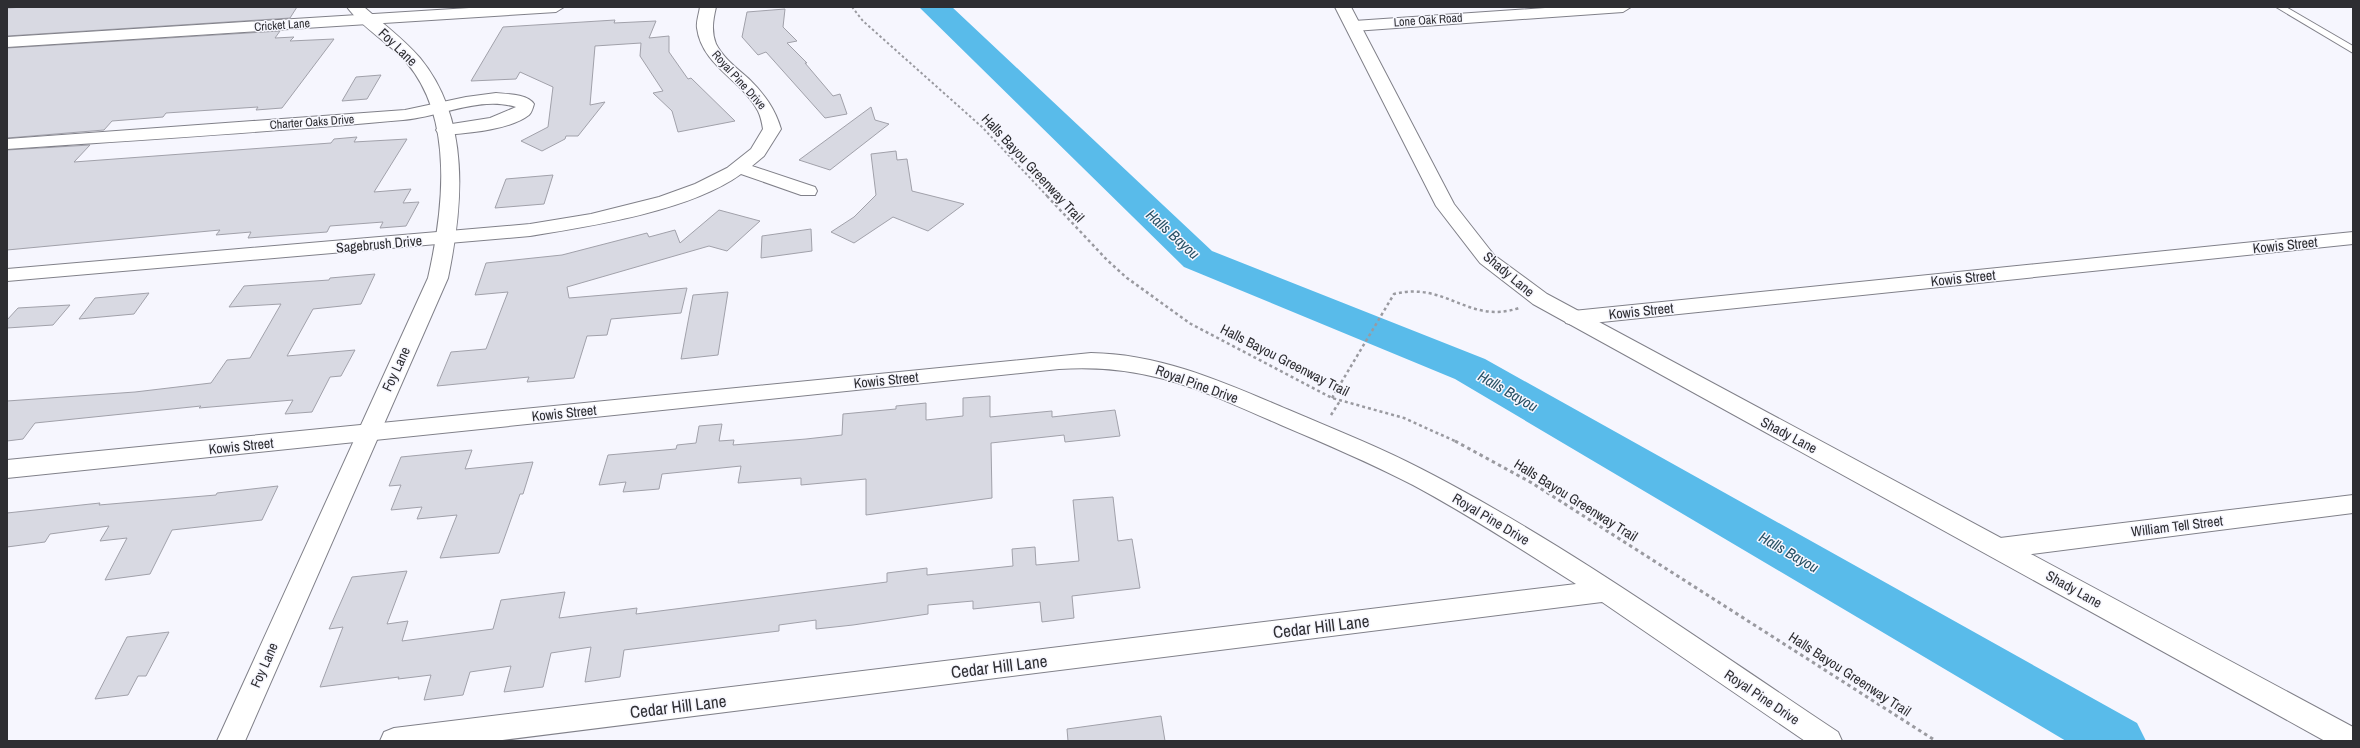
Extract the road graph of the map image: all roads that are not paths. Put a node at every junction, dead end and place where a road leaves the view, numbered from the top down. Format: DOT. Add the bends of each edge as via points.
graph roads {
  1 [pos="556,7"];
  2 [pos="708,7"];
  3 [pos="1623,7"];
  4 [pos="2280,7"];
  5 [pos="362,13"];
  6 [pos="1348,16"];
  7 [pos="7,42"];
  8 [pos="2353,50"];
  9 [pos="441,108"];
  10 [pos="446,130"];
  11 [pos="7,144"];
  12 [pos="741,168"];
  13 [pos="808,191"];
  14 [pos="447,238"];
  15 [pos="2353,238"];
  16 [pos="7,275"];
  17 [pos="1573,318"];
  18 [pos="1121,362"];
  19 [pos="367,433"];
  20 [pos="7,469"];
  21 [pos="2353,504"];
  22 [pos="2000,548"];
  23 [pos="1604,591"];
  24 [pos="231,741"];
  25 [pos="394,741"];
  26 [pos="1828,741"];
  27 [pos="2352,741"];
  1 -- 5 [label="street, Cricket Lane"];
  2 -- 12 [label="street, Royal Pine Drive" via="703,29 708,45 761,103 771,119 772,129 768,140 761,151"];
  3 -- 6 [label="street, Lone Oak Road"];
  4 -- 8 [label="lane"];
  5 -- 7 [label="street, Cricket Lane"];
  5 -- 9 [label="street, Foy Lane" via="420,69"];
  6 -- 17 [label="street, Shady Lane" via="1445,206 1487,259 1540,299"];
  9 -- 10 [label="street, Foy Lane"];
  9 -- 10 [label="street, Charter Oaks Drive" via="492,99 514,99 526,104 523,111 507,120 487,126"];
  9 -- 11 [label="street, Charter Oaks Drive" via="405,115"];
  10 -- 14 [label="street, Foy Lane" via="450,170"];
  12 -- 13 [label="street"];
  12 -- 14 [label="street, Sagebrush Drive" via="688,193 616,214 530,230"];
  14 -- 16 [label="street, Sagebrush Drive"];
  14 -- 19 [label="street, Foy Lane" via="438,278"];
  15 -- 17 [label="street, Kowis Street"];
  17 -- 22 [label="street, Shady Lane"];
  18 -- 19 [label="street, Kowis Street" via="996,368"];
  18 -- 23 [label="street, Royal Pine Drive" via="1157,368 1194,380 1376,457 1509,528"];
  19 -- 20 [label="street, Kowis Street"];
  19 -- 24 [label="street, Foy Lane"];
  21 -- 22 [label="street, William Tell Street"];
  22 -- 27 [label="street, Shady Lane"];
  23 -- 25 [label="street, Cedar Hill Lane"];
  23 -- 26 [label="street, Royal Pine Drive"];
}
